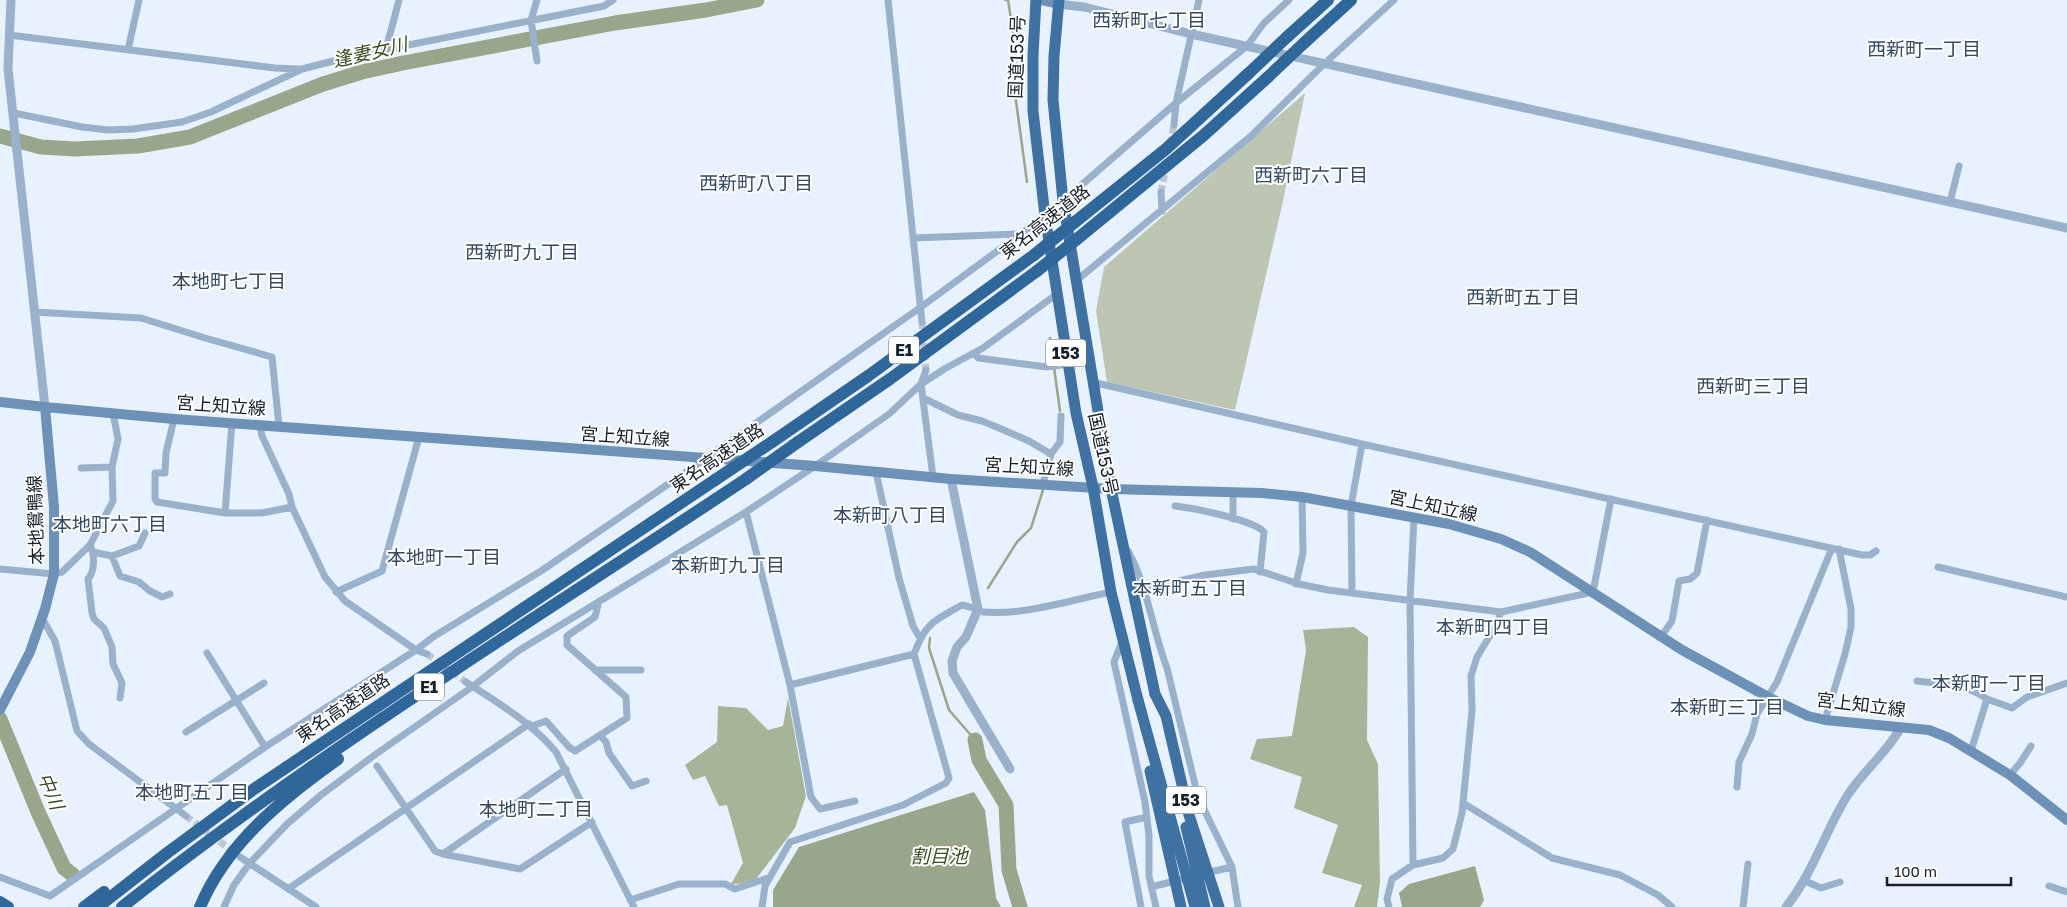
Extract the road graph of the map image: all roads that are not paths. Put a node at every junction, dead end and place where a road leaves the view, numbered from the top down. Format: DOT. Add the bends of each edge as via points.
graph roads {
  1 [pos="11,0"];
  2 [pos="139,0"];
  3 [pos="399,0"];
  4 [pos="537,0"];
  5 [pos="613,0"];
  6 [pos="888,0"];
  7 [pos="1036,0"];
  8 [pos="1041,0"];
  9 [pos="1199,0"];
  10 [pos="1289,0"];
  11 [pos="1328,0"];
  12 [pos="1351,0"];
  13 [pos="1394,0"];
  14 [pos="1058,2"];
  15 [pos="531,22"];
  16 [pos="9,34"];
  17 [pos="1190,34"];
  18 [pos="1247,46"];
  19 [pos="386,49"];
  20 [pos="128,50"];
  21 [pos="537,57"];
  22 [pos="1325,64"];
  23 [pos="302,69"];
  24 [pos="1176,103"];
  25 [pos="14,116"];
  26 [pos="1174,124"];
  27 [pos="1959,166"];
  28 [pos="1161,192"];
  29 [pos="1063,201"];
  30 [pos="1950,202"];
  31 [pos="1162,211"];
  32 [pos="1045,216"];
  33 [pos="2067,228"];
  34 [pos="1018,234"];
  35 [pos="914,238"];
  36 [pos="1077,280"];
  37 [pos="1057,294"];
  38 [pos="921,307"];
  39 [pos="34,312"];
  40 [pos="922,322"];
  41 [pos="975,353"];
  42 [pos="1068,364"];
  43 [pos="926,370"];
  44 [pos="1092,382"];
  45 [pos="921,384"];
  46 [pos="923,398"];
  47 [pos="0,402"];
  48 [pos="45,408"];
  49 [pos="113,414"];
  50 [pos="1062,416"];
  51 [pos="174,419"];
  52 [pos="232,422"];
  53 [pos="260,425"];
  54 [pos="279,426"];
  55 [pos="419,437"];
  56 [pos="1362,444"];
  57 [pos="1051,454"];
  58 [pos="705,458"];
  59 [pos="815,466"];
  60 [pos="112,467"];
  61 [pos="81,468"];
  62 [pos="876,472"];
  63 [pos="932,477"];
  64 [pos="950,479"];
  65 [pos="1043,484"];
  66 [pos="1093,487"];
  67 [pos="1110,489"];
  68 [pos="1233,494"];
  69 [pos="1302,497"];
  70 [pos="1611,499"];
  71 [pos="1175,506"];
  72 [pos="1351,506"];
  73 [pos="292,507"];
  74 [pos="746,512"];
  75 [pos="225,513"];
  76 [pos="1414,517"];
  77 [pos="1233,519"];
  78 [pos="1707,520"];
  79 [pos="145,533"];
  80 [pos="1123,542"];
  81 [pos="1836,548"];
  82 [pos="91,549"];
  83 [pos="1876,551"];
  84 [pos="112,556"];
  85 [pos="1938,567"];
  86 [pos="0,568"];
  87 [pos="1260,572"];
  88 [pos="54,574"];
  89 [pos="1296,584"];
  90 [pos="1145,589"];
  91 [pos="336,592"];
  92 [pos="1111,592"];
  93 [pos="1593,592"];
  94 [pos="170,594"];
  95 [pos="1352,594"];
  96 [pos="2067,598"];
  97 [pos="599,601"];
  98 [pos="1410,601"];
  99 [pos="978,610"];
  100 [pos="1501,612"];
  101 [pos="42,618"];
  102 [pos="513,633"];
  103 [pos="920,638"];
  104 [pos="1123,638"];
  105 [pos="1660,638"];
  106 [pos="416,650"];
  107 [pos="207,653"];
  108 [pos="427,654"];
  109 [pos="914,654"];
  110 [pos="595,670"];
  111 [pos="641,670"];
  112 [pos="1917,681"];
  113 [pos="264,683"];
  114 [pos="2067,683"];
  115 [pos="469,684"];
  116 [pos="790,685"];
  117 [pos="1155,694"];
  118 [pos="1769,696"];
  119 [pos="120,698"];
  120 [pos="1987,699"];
  121 [pos="236,700"];
  122 [pos="1138,700"];
  123 [pos="1,708"];
  124 [pos="1825,720"];
  125 [pos="530,725"];
  126 [pos="1901,727"];
  127 [pos="186,732"];
  128 [pos="600,735"];
  129 [pos="2031,746"];
  130 [pos="265,747"];
  131 [pos="1971,751"];
  132 [pos="377,766"];
  133 [pos="566,769"];
  134 [pos="1010,769"];
  135 [pos="2010,775"];
  136 [pos="646,781"];
  137 [pos="1737,787"];
  138 [pos="855,801"];
  139 [pos="1463,803"];
  140 [pos="406,809"];
  141 [pos="177,810"];
  142 [pos="186,816"];
  143 [pos="1147,817"];
  144 [pos="2067,820"];
  145 [pos="592,822"];
  146 [pos="167,853"];
  147 [pos="443,854"];
  148 [pos="240,857"];
  149 [pos="249,864"];
  150 [pos="1748,864"];
  151 [pos="1413,865"];
  152 [pos="1232,867"];
  153 [pos="0,877"];
  154 [pos="768,878"];
  155 [pos="1805,882"];
  156 [pos="1840,882"];
  157 [pos="2049,886"];
  158 [pos="1151,887"];
  159 [pos="288,889"];
  160 [pos="2067,892"];
  161 [pos="0,902"];
  162 [pos="632,904"];
  163 [pos="227,906"];
  164 [pos="8,907"];
  165 [pos="84,907"];
  166 [pos="98,907"];
  167 [pos="122,907"];
  168 [pos="200,907"];
  169 [pos="316,907"];
  170 [pos="762,907"];
  171 [pos="1141,907"];
  172 [pos="1156,907"];
  173 [pos="1181,907"];
  174 [pos="1195,907"];
  175 [pos="1205,907"];
  176 [pos="1219,907"];
  177 [pos="1238,907"];
  178 [pos="1389,907"];
  179 [pos="1672,907"];
  180 [pos="1743,907"];
  181 [pos="1786,907"];
  1 -- 16 [label="street"];
  2 -- 20 [label="street"];
  3 -- 19 [label="street"];
  4 -- 15 [label="street"];
  5 -- 15 [label="street" via="604,6"];
  6 -- 35 [label="street"];
  7 -- 32 [label="highway, 国道153号 / 153" via="1033,111"];
  8 -- 14 [label="main road"];
  9 -- 17 [label="street"];
  10 -- 18 [label="street" via="1264,23"];
  11 -- 146 [label="highway, 東名高速道路 / E1, bridge" via="1166,149 1034,255 876,371 254,789"];
  12 -- 102 [label="highway, 東名高速道路 / E1, bridge" via="1204,135 1037,272 746,479"];
  13 -- 22 [label="street"];
  14 -- 17 [label="street"];
  14 -- 29 [label="highway, 国道153号 / 153" via="1053,100"];
  15 -- 19 [label="street"];
  15 -- 21 [label="street"];
  16 -- 20 [label="street"];
  16 -- 25 [label="street" via="8,69"];
  17 -- 18 [label="street"];
  17 -- 24 [label="street"];
  18 -- 22 [label="street"];
  18 -- 24 [label="street"];
  19 -- 23 [label="street"];
  20 -- 23 [label="street"];
  22 -- 30 [label="street"];
  22 -- 31 [label="street" via="1251,136"];
  23 -- 25 [label="street" via="211,112 162,126 108,130"];
  24 -- 26 [label="street"];
  24 -- 29 [label="street"];
  25 -- 39 [label="street"];
  27 -- 30 [label="street"];
  28 -- 31 [label="street"];
  29 -- 36 [label="highway, 国道153号 / 153"];
  30 -- 33 [label="street"];
  31 -- 36 [label="street"];
  32 -- 34 [label="street"];
  32 -- 37 [label="highway, 国道153号 / 153"];
  34 -- 35 [label="street"];
  34 -- 38 [label="street"];
  35 -- 38 [label="street"];
  36 -- 44 [label="highway, 国道153号 / 153"];
  37 -- 41 [label="street"];
  37 -- 42 [label="highway, 国道153号 / 153"];
  38 -- 40 [label="street"];
  38 -- 58 [label="street"];
  39 -- 48 [label="street"];
  39 -- 54 [label="street" via="141,318 272,357"];
  41 -- 42 [label="street" via="978,358 1047,367"];
  41 -- 45 [label="street"];
  42 -- 66 [label="highway, 国道153号 / 153"];
  43 -- 45 [label="street"];
  44 -- 56 [label="street"];
  44 -- 67 [label="highway, 国道153号 / 153"];
  45 -- 46 [label="street"];
  45 -- 59 [label="street" via="889,414"];
  46 -- 57 [label="street" via="958,415 1000,428"];
  46 -- 63 [label="street"];
  47 -- 48 [label="main road, 宮上知立線"];
  48 -- 49 [label="main road, 宮上知立線"];
  48 -- 88 [label="main road, 本地鴛鴨線" via="54,507"];
  49 -- 51 [label="main road, 宮上知立線"];
  49 -- 60 [label="street" via="118,439"];
  50 -- 57 [label="street" via="1060,442"];
  51 -- 52 [label="main road, 宮上知立線"];
  51 -- 75 [label="street" via="165,473 155,473 155,499 157,502"];
  52 -- 53 [label="main road, 宮上知立線"];
  52 -- 75 [label="street"];
  53 -- 54 [label="main road, 宮上知立線"];
  53 -- 73 [label="street"];
  54 -- 55 [label="main road, 宮上知立線"];
  55 -- 58 [label="main road, 宮上知立線"];
  55 -- 91 [label="street" via="382,571"];
  56 -- 70 [label="street"];
  56 -- 72 [label="street"];
  57 -- 65 [label="street"];
  58 -- 59 [label="main road, 宮上知立線"];
  58 -- 106 [label="street" via="541,571"];
  59 -- 62 [label="main road, 宮上知立線"];
  59 -- 74 [label="street"];
  60 -- 61 [label="street"];
  60 -- 82 [label="street" via="113,501"];
  62 -- 63 [label="main road, 宮上知立線"];
  62 -- 103 [label="street" via="899,578 912,626"];
  63 -- 64 [label="main road, 宮上知立線"];
  64 -- 65 [label="main road, 宮上知立線"];
  64 -- 99 [label="street"];
  65 -- 66 [label="main road, 宮上知立線"];
  66 -- 67 [label="main road, 宮上知立線"];
  66 -- 92 [label="highway, 国道153号 / 153"];
  67 -- 68 [label="main road, 宮上知立線"];
  67 -- 80 [label="highway, 国道153号 / 153"];
  68 -- 69 [label="main road, 宮上知立線"];
  68 -- 77 [label="street"];
  69 -- 72 [label="main road, 宮上知立線"];
  69 -- 89 [label="street" via="1303,553"];
  70 -- 78 [label="street"];
  70 -- 93 [label="street"];
  71 -- 77 [label="street"];
  72 -- 76 [label="main road, 宮上知立線"];
  72 -- 95 [label="street"];
  73 -- 75 [label="street" via="262,513"];
  73 -- 91 [label="street" via="316,560"];
  74 -- 97 [label="street"];
  74 -- 116 [label="street"];
  76 -- 93 [label="main road, 宮上知立線" via="1501,539 1530,552"];
  76 -- 98 [label="street"];
  77 -- 87 [label="street" via="1260,527 1264,532"];
  78 -- 81 [label="street"];
  78 -- 105 [label="street" via="1697,573 1690,579 1679,581 1672,621"];
  79 -- 84 [label="street" via="139,546"];
  80 -- 90 [label="street"];
  80 -- 117 [label="highway, 国道153号 / 153"];
  81 -- 83 [label="street" via="1862,555"];
  81 -- 118 [label="street"];
  81 -- 124 [label="street" via="1851,609 1851,627"];
  82 -- 84 [label="street"];
  82 -- 88 [label="street" via="62,572"];
  82 -- 119 [label="street" via="93,573 88,580 92,613 112,646 113,664 122,683"];
  84 -- 94 [label="street" via="120,576 139,582 162,597"];
  85 -- 96 [label="street"];
  86 -- 88 [label="street"];
  87 -- 89 [label="street"];
  87 -- 90 [label="street" via="1222,572"];
  88 -- 101 [label="main road, 本地鴛鴨線"];
  89 -- 95 [label="street"];
  90 -- 152 [label="street" via="1198,798"];
  91 -- 106 [label="street"];
  92 -- 99 [label="street" via="1031,609 993,614"];
  92 -- 104 [label="highway, 国道153号 / 153"];
  93 -- 100 [label="street"];
  93 -- 105 [label="main road, 宮上知立線"];
  95 -- 98 [label="street"];
  97 -- 110 [label="street" via="595,617 567,636 566,645"];
  97 -- 115 [label="street"];
  98 -- 100 [label="street"];
  98 -- 151 [label="street"];
  99 -- 103 [label="street" via="962,605 935,621"];
  99 -- 134 [label="street" via="973,625 957,647 952,661 953,674"];
  100 -- 139 [label="street" via="1477,657 1471,676 1472,711"];
  101 -- 123 [label="main road, 本地鴛鴨線" via="30,652"];
  101 -- 141 [label="street" via="55,641 77,730 89,744"];
  102 -- 167 [label="highway, 東名高速道路 / E1" via="266,798"];
  102 -- 168 [label="highway" via="328,766 267,814 229,856"];
  103 -- 109 [label="street"];
  104 -- 122 [label="highway, 国道153号 / 153"];
  104 -- 143 [label="street" via="1114,662"];
  105 -- 118 [label="main road, 宮上知立線"];
  106 -- 108 [label="street"];
  106 -- 130 [label="street"];
  107 -- 121 [label="street"];
  109 -- 116 [label="street"];
  109 -- 154 [label="street" via="949,778 946,783 903,805 795,839 785,848"];
  110 -- 111 [label="street"];
  110 -- 128 [label="street" via="626,697 627,718"];
  112 -- 120 [label="street" via="1956,685"];
  113 -- 121 [label="street"];
  114 -- 120 [label="street" via="2027,697 2012,708"];
  115 -- 125 [label="street"];
  115 -- 149 [label="street" via="321,795 287,824"];
  116 -- 138 [label="street" via="811,797 820,809"];
  117 -- 175 [label="highway, 国道153号 / 153, bridge"];
  117 -- 176 [label="highway, 153, bridge" via="1166,716 1189,815"];
  118 -- 124 [label="main road, 宮上知立線" via="1808,716"];
  118 -- 137 [label="street" via="1757,714 1739,762"];
  120 -- 131 [label="street"];
  121 -- 127 [label="street"];
  121 -- 130 [label="street"];
  122 -- 173 [label="highway, 153, bridge" via="1138,714"];
  122 -- 174 [label="highway, 国道153号 / 153, bridge"];
  124 -- 126 [label="main road, 宮上知立線"];
  125 -- 128 [label="street" via="546,721 575,751"];
  125 -- 133 [label="street" via="544,736"];
  125 -- 140 [label="street"];
  126 -- 131 [label="main road, 宮上知立線" via="1934,731"];
  126 -- 155 [label="street" via="1846,798"];
  128 -- 136 [label="street" via="632,786"];
  129 -- 135 [label="street"];
  130 -- 141 [label="street"];
  131 -- 135 [label="main road, 宮上知立線"];
  132 -- 140 [label="street"];
  133 -- 145 [label="street"];
  133 -- 147 [label="street"];
  135 -- 144 [label="main road, 宮上知立線"];
  139 -- 151 [label="street" via="1453,849 1443,858"];
  139 -- 179 [label="street" via="1552,858 1620,875 1658,895"];
  140 -- 147 [label="street" via="435,851"];
  140 -- 159 [label="street"];
  141 -- 142 [label="street"];
  141 -- 153 [label="street" via="50,896"];
  143 -- 158 [label="street"];
  143 -- 171 [label="street" via="1125,822"];
  145 -- 147 [label="street" via="520,869"];
  145 -- 162 [label="street"];
  146 -- 165 [label="highway" via="136,866"];
  146 -- 166 [label="highway, 東名高速道路 / E1"];
  148 -- 149 [label="street"];
  149 -- 159 [label="street"];
  149 -- 163 [label="street" via="234,885"];
  150 -- 180 [label="street"];
  151 -- 178 [label="street" via="1392,878"];
  152 -- 158 [label="street"];
  152 -- 177 [label="street"];
  154 -- 162 [label="street" via="735,889 725,884 679,884"];
  154 -- 170 [label="street"];
  155 -- 156 [label="street" via="1821,888"];
  155 -- 181 [label="street"];
  157 -- 160 [label="street"];
  158 -- 172 [label="street"];
  159 -- 169 [label="street"];
  161 -- 164 [label="highway"];
}
